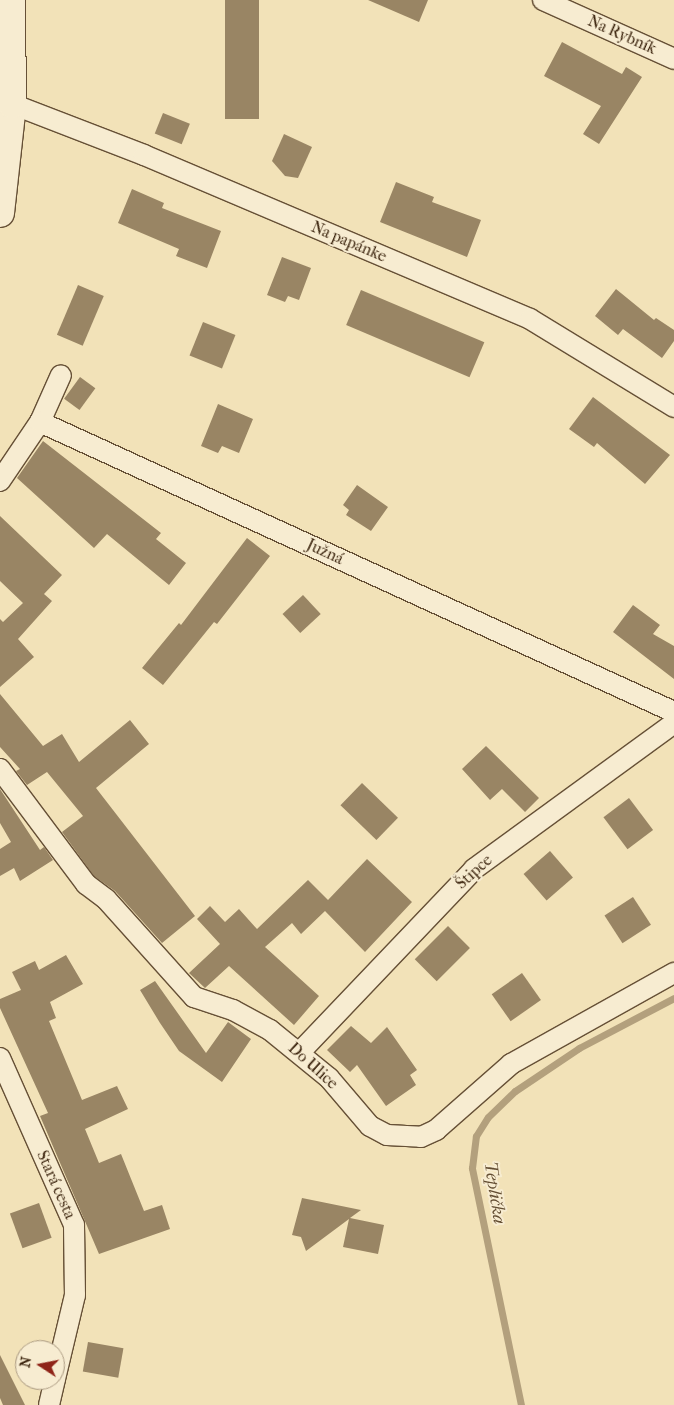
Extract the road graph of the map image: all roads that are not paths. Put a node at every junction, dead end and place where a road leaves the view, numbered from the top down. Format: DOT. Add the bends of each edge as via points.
graph roads {
  1 [pos="11,0"];
  2 [pos="543,0"];
  3 [pos="674,58"];
  4 [pos="12,104"];
  5 [pos="0,213"];
  6 [pos="61,375"];
  7 [pos="674,407"];
  8 [pos="40,422"];
  9 [pos="0,481"];
  10 [pos="674,712"];
  11 [pos="674,722"];
  12 [pos="0,769"];
  13 [pos="674,973"];
  14 [pos="300,1052"];
  15 [pos="0,1058"];
  16 [pos="64,1340"];
  17 [pos="52,1390"];
  18 [pos="49,1405"];
  1 -- 4 [label="main road"];
  2 -- 3 [label="street, Na Rybník"];
  4 -- 5 [label="main road"];
  4 -- 7 [label="street, Na papánke" via="144,155 530,319"];
  6 -- 8 [label="street"];
  8 -- 9 [label="street"];
  8 -- 10 [label="street, Južná"];
  11 -- 14 [label="street, Štipce" via="474,869"];
  12 -- 14 [label="street, Do Ulice" via="86,884 106,899 194,997 233,1010 270,1030"];
  13 -- 14 [label="street, Do Ulice" via="511,1064 436,1130 421,1137 387,1134 370,1126 329,1078"];
  15 -- 16 [label="street, Stará cesta" via="74,1225 75,1295"];
  17 -- 18 [label="street, Stará cesta"];
}
